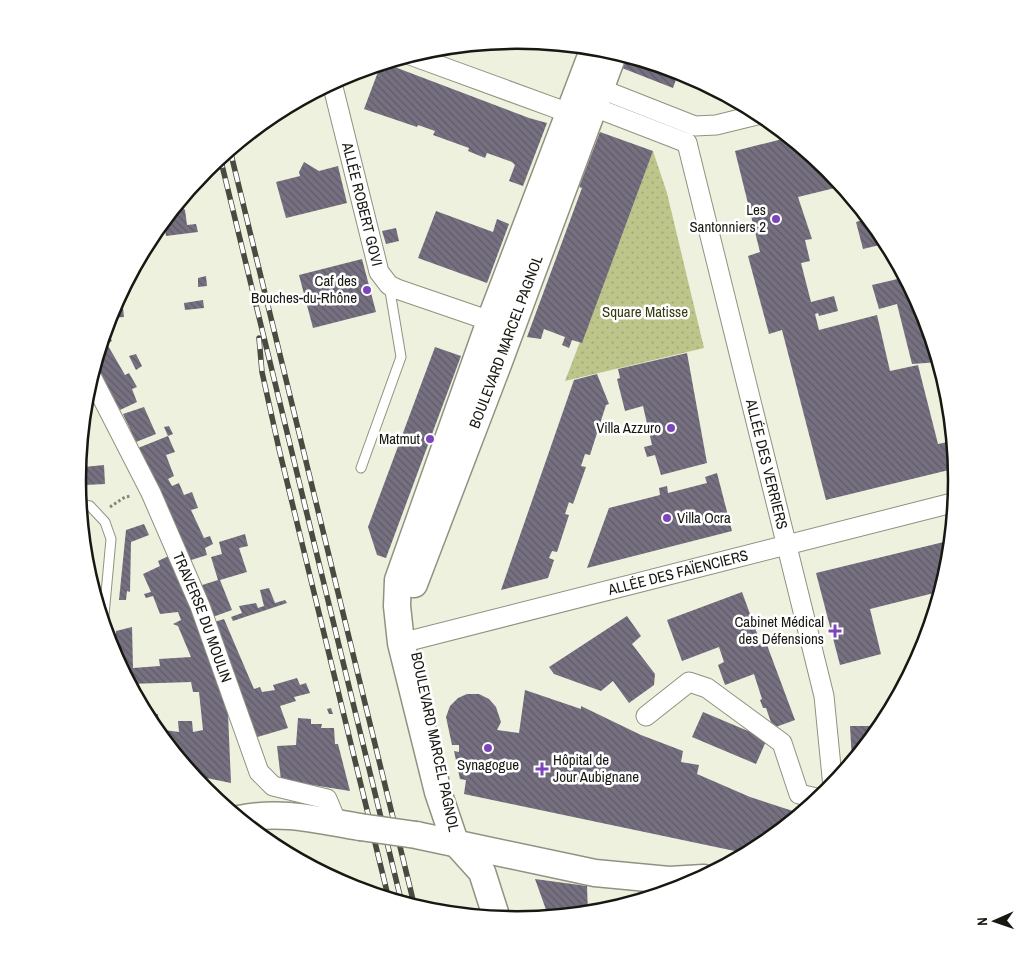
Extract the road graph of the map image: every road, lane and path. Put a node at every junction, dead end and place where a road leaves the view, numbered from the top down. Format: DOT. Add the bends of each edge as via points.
graph roads {
  1 [pos="593,55"];
  2 [pos="425,59"];
  3 [pos="610,59"];
  4 [pos="334,90"];
  5 [pos="585,101"];
  6 [pos="749,117"];
  7 [pos="695,126"];
  8 [pos="687,143"];
  9 [pos="389,285"];
  10 [pos="501,325"];
  11 [pos="96,386"];
  12 [pos="361,468"];
  13 [pos="152,493"];
  14 [pos="948,504"];
  15 [pos="87,505"];
  16 [pos="105,522"];
  17 [pos="786,545"];
  18 [pos="105,606"];
  19 [pos="407,641"];
  20 [pos="646,716"];
  21 [pos="832,776"];
  22 [pos="811,797"];
  23 [pos="248,817"];
  24 [pos="348,825"];
  25 [pos="455,842"];
  26 [pos="674,882"];
  27 [pos="495,911"];
  1 -- 5 [label="main road, BOULEVARD MARCEL PAGNOL"];
  2 -- 5 [label="street"];
  3 -- 5 [label="main road, BOULEVARD MARCEL PAGNOL"];
  4 -- 9 [label="street, ALLÉE ROBERT GOVI" via="379,272"];
  5 -- 7 [label="street"];
  5 -- 8 [label="street"];
  5 -- 10 [label="main road, BOULEVARD MARCEL PAGNOL"];
  6 -- 7 [label="street"];
  7 -- 8 [label="street"];
  8 -- 17 [label="street, ALLÉE DES VERRIERS"];
  9 -- 10 [label="street, ALLÉE ROBERT GOVI"];
  9 -- 12 [label="lane" via="401,357"];
  10 -- 19 [label="main road, BOULEVARD MARCEL PAGNOL" via="414,582"];
  11 -- 13 [label="street, TRAVERSE DU MOULIN"];
  13 -- 16 [label="path" via="125,497 110,507"];
  13 -- 24 [label="street, TRAVERSE DU MOULIN" via="200,606 259,772 273,786 327,799"];
  14 -- 17 [label="street, ALLÉE DES FAÏENCIERS"];
  15 -- 16 [label="lane"];
  16 -- 18 [label="lane" via="111,539"];
  17 -- 19 [label="street, ALLÉE DES FAÏENCIERS"];
  17 -- 21 [label="street, ALLÉE DES VERRIERS" via="824,696"];
  19 -- 25 [label="main road, BOULEVARD MARCEL PAGNOL" via="448,792"];
  20 -- 22 [label="street" via="689,682 707,688 782,743 799,794"];
  23 -- 24 [label="main road" via="292,814"];
  24 -- 25 [label="main road, bridge"];
  25 -- 26 [label="main road" via="595,873"];
  25 -- 27 [label="main road" via="482,872"];
}
